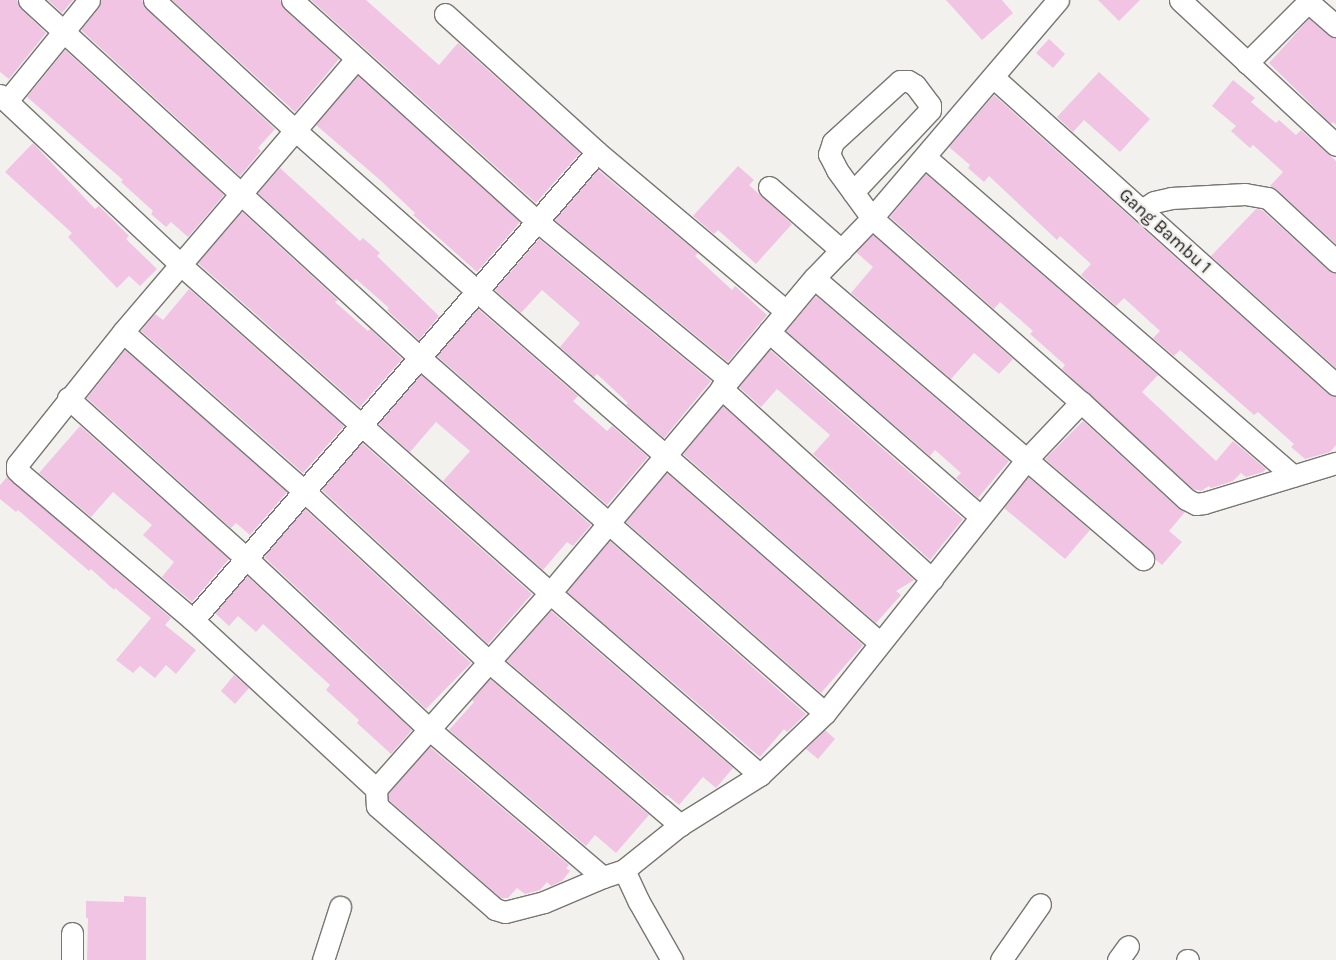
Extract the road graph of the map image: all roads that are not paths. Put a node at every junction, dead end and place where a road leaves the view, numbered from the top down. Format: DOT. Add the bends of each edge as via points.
graph roads {
  1 [pos="29,0"];
  2 [pos="90,0"];
  3 [pos="154,0"];
  4 [pos="292,0"];
  5 [pos="1058,0"];
  6 [pos="1180,0"];
  7 [pos="1307,1"];
  8 [pos="445,14"];
  9 [pos="1336,26"];
  10 [pos="63,30"];
  11 [pos="356,59"];
  12 [pos="1247,64"];
  13 [pos="992,77"];
  14 [pos="4,98"];
  15 [pos="296,132"];
  16 [pos="1336,145"];
  17 [pos="596,152"];
  18 [pos="925,157"];
  19 [pos="770,187"];
  20 [pos="853,192"];
  21 [pos="241,195"];
  22 [pos="1142,210"];
  23 [pos="872,218"];
  24 [pos="537,221"];
  25 [pos="841,250"];
  26 [pos="1336,261"];
  27 [pos="182,266"];
  28 [pos="814,278"];
  29 [pos="476,291"];
  30 [pos="786,311"];
  31 [pos="123,332"];
  32 [pos="769,332"];
  33 [pos="419,357"];
  34 [pos="725,384"];
  35 [pos="1336,385"];
  36 [pos="68,398"];
  37 [pos="1081,402"];
  38 [pos="361,425"];
  39 [pos="666,454"];
  40 [pos="1026,460"];
  41 [pos="1336,463"];
  42 [pos="1293,476"];
  43 [pos="304,491"];
  44 [pos="980,516"];
  45 [pos="609,525"];
  46 [pos="246,558"];
  47 [pos="1143,559"];
  48 [pos="932,579"];
  49 [pos="550,593"];
  50 [pos="193,620"];
  51 [pos="879,642"];
  52 [pos="488,661"];
  53 [pos="825,713"];
  54 [pos="430,730"];
  55 [pos="760,775"];
  56 [pos="376,789"];
  57 [pos="680,825"];
  58 [pos="624,870"];
  59 [pos="603,877"];
  60 [pos="1040,904"];
  61 [pos="340,907"];
  62 [pos="72,932"];
  63 [pos="72,960"];
  64 [pos="323,960"];
  65 [pos="672,960"];
  66 [pos="1001,960"];
  1 -- 10 [label="street"];
  2 -- 10 [label="street"];
  3 -- 15 [label="street"];
  4 -- 11 [label="street"];
  5 -- 13 [label="street"];
  6 -- 12 [label="street"];
  7 -- 9 [label="street"];
  7 -- 12 [label="street"];
  8 -- 17 [label="street"];
  10 -- 14 [label="street"];
  10 -- 21 [label="street"];
  11 -- 15 [label="street"];
  11 -- 24 [label="street"];
  12 -- 16 [label="street"];
  13 -- 18 [label="street"];
  13 -- 22 [label="street, Gang Bambu 1"];
  14 -- 27 [label="street"];
  15 -- 21 [label="street"];
  15 -- 29 [label="street"];
  17 -- 24 [label="street"];
  17 -- 30 [label="street"];
  18 -- 23 [label="street"];
  18 -- 42 [label="street"];
  19 -- 25 [label="street"];
  20 -- 20 [label="street" via="829,154 833,142 900,81 908,81 930,105 928,115"];
  20 -- 23 [label="street"];
  21 -- 27 [label="street"];
  21 -- 33 [label="street"];
  22 -- 26 [label="street" via="1154,202 1171,198 1244,194 1268,198"];
  22 -- 35 [label="street, Gang Bambu 1"];
  23 -- 25 [label="street"];
  23 -- 37 [label="street"];
  24 -- 29 [label="street"];
  24 -- 34 [label="street"];
  25 -- 28 [label="street"];
  27 -- 31 [label="street"];
  27 -- 38 [label="street"];
  28 -- 30 [label="street"];
  28 -- 40 [label="street"];
  29 -- 33 [label="street"];
  29 -- 39 [label="street"];
  30 -- 32 [label="street"];
  31 -- 36 [label="street"];
  31 -- 43 [label="street"];
  32 -- 34 [label="street"];
  32 -- 44 [label="street"];
  33 -- 38 [label="street"];
  33 -- 45 [label="street"];
  34 -- 39 [label="street"];
  34 -- 48 [label="street"];
  36 -- 46 [label="street"];
  36 -- 50 [label="street" via="16,465 17,470"];
  37 -- 40 [label="street"];
  37 -- 42 [label="street" via="1186,499 1196,504"];
  38 -- 43 [label="street"];
  38 -- 49 [label="street"];
  39 -- 45 [label="street"];
  39 -- 51 [label="street"];
  40 -- 44 [label="street"];
  40 -- 47 [label="street"];
  41 -- 42 [label="street"];
  43 -- 46 [label="street"];
  43 -- 52 [label="street"];
  44 -- 48 [label="street"];
  45 -- 49 [label="street"];
  45 -- 53 [label="street"];
  46 -- 50 [label="street"];
  46 -- 54 [label="street"];
  48 -- 51 [label="street"];
  49 -- 52 [label="street"];
  49 -- 55 [label="street"];
  50 -- 56 [label="street"];
  51 -- 53 [label="street"];
  52 -- 54 [label="street"];
  52 -- 57 [label="street"];
  53 -- 55 [label="street"];
  54 -- 56 [label="street"];
  54 -- 59 [label="street"];
  55 -- 57 [label="street"];
  56 -- 59 [label="street" via="377,806 496,909 505,912 529,907"];
  57 -- 58 [label="street"];
  58 -- 59 [label="street"];
  58 -- 65 [label="street"];
  60 -- 66 [label="street"];
  61 -- 64 [label="street"];
  62 -- 63 [label="street"];
}
